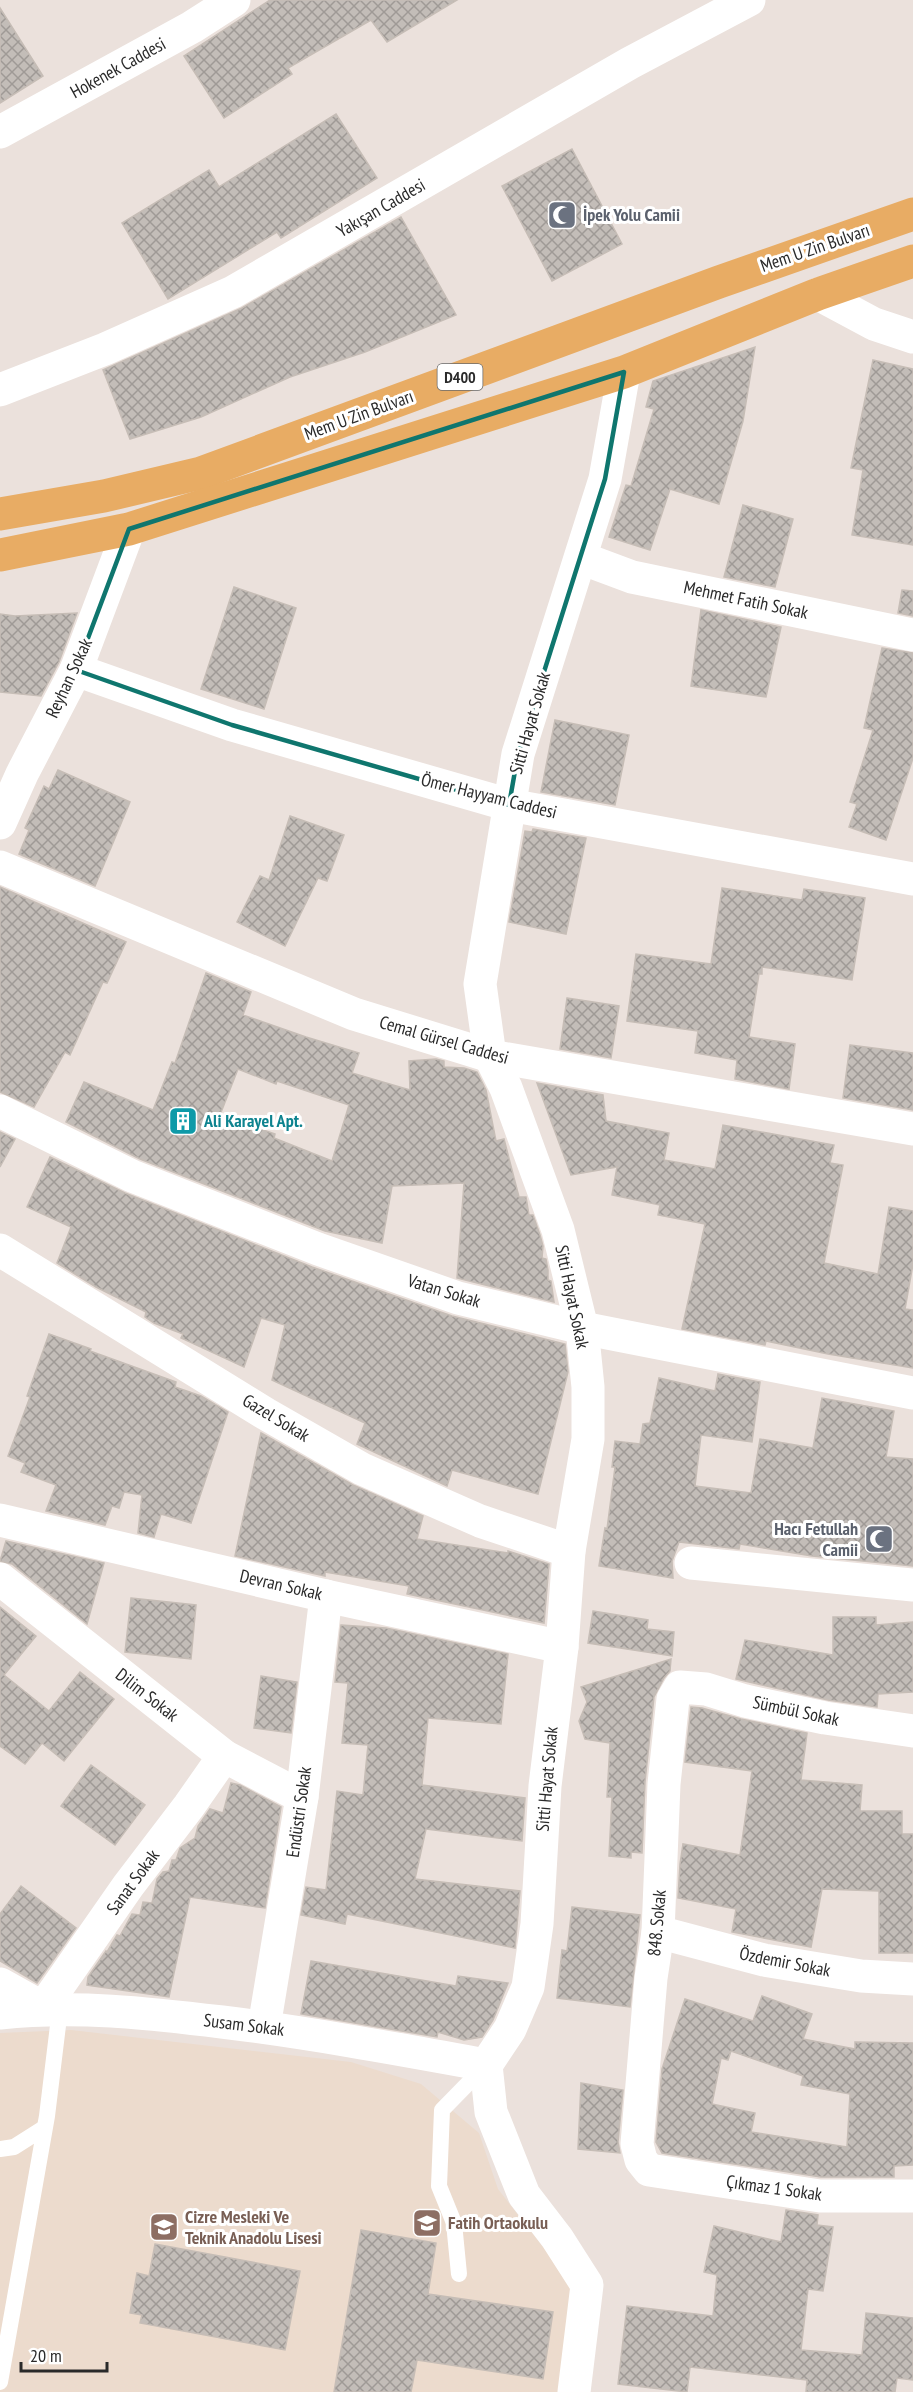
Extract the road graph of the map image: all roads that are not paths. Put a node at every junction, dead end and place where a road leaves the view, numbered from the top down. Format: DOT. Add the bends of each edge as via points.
graph roads {
  1 [pos="234,0"];
  2 [pos="749,0"];
  3 [pos="0,132"];
  4 [pos="913,214"];
  5 [pos="913,261"];
  6 [pos="818,294"];
  7 [pos="913,337"];
  8 [pos="624,372"];
  9 [pos="0,390"];
  10 [pos="0,514"];
  11 [pos="129,529"];
  12 [pos="0,555"];
  13 [pos="580,558"];
  14 [pos="913,634"];
  15 [pos="76,670"];
  16 [pos="509,805"];
  17 [pos="0,823"];
  18 [pos="0,867"];
  19 [pos="913,879"];
  20 [pos="490,1056"];
  21 [pos="0,1111"];
  22 [pos="913,1129"];
  23 [pos="0,1250"];
  24 [pos="582,1328"];
  25 [pos="913,1393"];
  26 [pos="0,1520"];
  27 [pos="569,1551"];
  28 [pos="692,1563"];
  29 [pos="0,1579"];
  30 [pos="913,1585"];
  31 [pos="326,1596"];
  32 [pos="562,1647"];
  33 [pos="680,1687"];
  34 [pos="913,1731"];
  35 [pos="224,1756"];
  36 [pos="302,1797"];
  37 [pos="658,1932"];
  38 [pos="913,1979"];
  39 [pos="0,1984"];
  40 [pos="52,2009"];
  41 [pos="0,2013"];
  42 [pos="264,2027"];
  43 [pos="486,2065"];
  44 [pos="44,2128"];
  45 [pos="0,2148"];
  46 [pos="641,2160"];
  47 [pos="913,2196"];
  48 [pos="459,2274"];
  49 [pos="0,2382"];
  50 [pos="579,2391"];
  1 -- 3 [label="street, Hokenek Caddesi"];
  2 -- 9 [label="street, Yakışan Caddesi" via="630,63 233,292"];
  4 -- 10 [label="main road, Mem U Zin Bulvarı / D400" via="201,473 104,496"];
  5 -- 6 [label="main road, Mem U Zin Bulvarı / D400"];
  6 -- 7 [label="street" via="874,324"];
  6 -- 8 [label="main road, Mem U Zin Bulvarı / D400"];
  8 -- 11 [label="main road, Mem U Zin Bulvarı / D400"];
  8 -- 13 [label="street, Sitti Hayat Sokak" via="605,479"];
  11 -- 12 [label="main road, Mem U Zin Bulvarı / D400"];
  11 -- 15 [label="street, Reyhan Sokak"];
  13 -- 14 [label="street, Mehmet Fatih Sokak" via="632,577"];
  13 -- 16 [label="street, Sitti Hayat Sokak" via="518,754"];
  15 -- 16 [label="street, Ömer Hayyam Caddesi" via="232,725"];
  15 -- 17 [label="street, Reyhan Sokak"];
  16 -- 19 [label="street, Ömer Hayyam Caddesi"];
  16 -- 20 [label="street, Sitti Hayat Sokak" via="480,984"];
  18 -- 20 [label="street, Cemal Gürsel Caddesi" via="354,1014"];
  20 -- 22 [label="street, Cemal Gürsel Caddesi"];
  20 -- 24 [label="street, Sitti Hayat Sokak" via="506,1088 558,1230"];
  21 -- 24 [label="street, Vatan Sokak" via="132,1176 318,1249 458,1298"];
  23 -- 27 [label="street, Gazel Sokak" via="362,1469 480,1521"];
  24 -- 25 [label="street, Vatan Sokak"];
  24 -- 27 [label="street, Sitti Hayat Sokak" via="588,1439"];
  26 -- 31 [label="street, Devran Sokak"];
  27 -- 32 [label="street, Sitti Hayat Sokak"];
  28 -- 30 [label="street"];
  29 -- 35 [label="street, Dilim Sokak"];
  31 -- 32 [label="street, Devran Sokak"];
  31 -- 36 [label="street, Endüstri Sokak"];
  32 -- 43 [label="street, Sitti Hayat Sokak" via="545,1786 537,1924 528,1987 510,2029"];
  33 -- 34 [label="street, Sümbül Sokak" via="706,1689 825,1718"];
  33 -- 37 [label="street, 848. Sokak" via="673,1699 664,1784"];
  35 -- 36 [label="street, Dilim Sokak"];
  35 -- 40 [label="street, Sanat Sokak" via="128,1886"];
  36 -- 42 [label="street, Endüstri Sokak"];
  37 -- 38 [label="street, Özdemir Sokak" via="764,1960 861,1976"];
  37 -- 46 [label="street, 848. Sokak" via="639,2110 637,2144"];
  39 -- 40 [label="street"];
  40 -- 41 [label="street, Susam Sokak"];
  40 -- 42 [label="street, Susam Sokak" via="141,2012"];
  40 -- 44 [label="lane"];
  42 -- 43 [label="street, Susam Sokak"];
  43 -- 48 [label="lane" via="442,2110 439,2186 454,2223"];
  43 -- 50 [label="street" via="491,2112 524,2195 587,2285"];
  44 -- 45 [label="lane" via="14,2147"];
  44 -- 49 [label="lane"];
  46 -- 47 [label="street, Çıkmaz 1 Sokak" via="649,2170 820,2196"];
}
